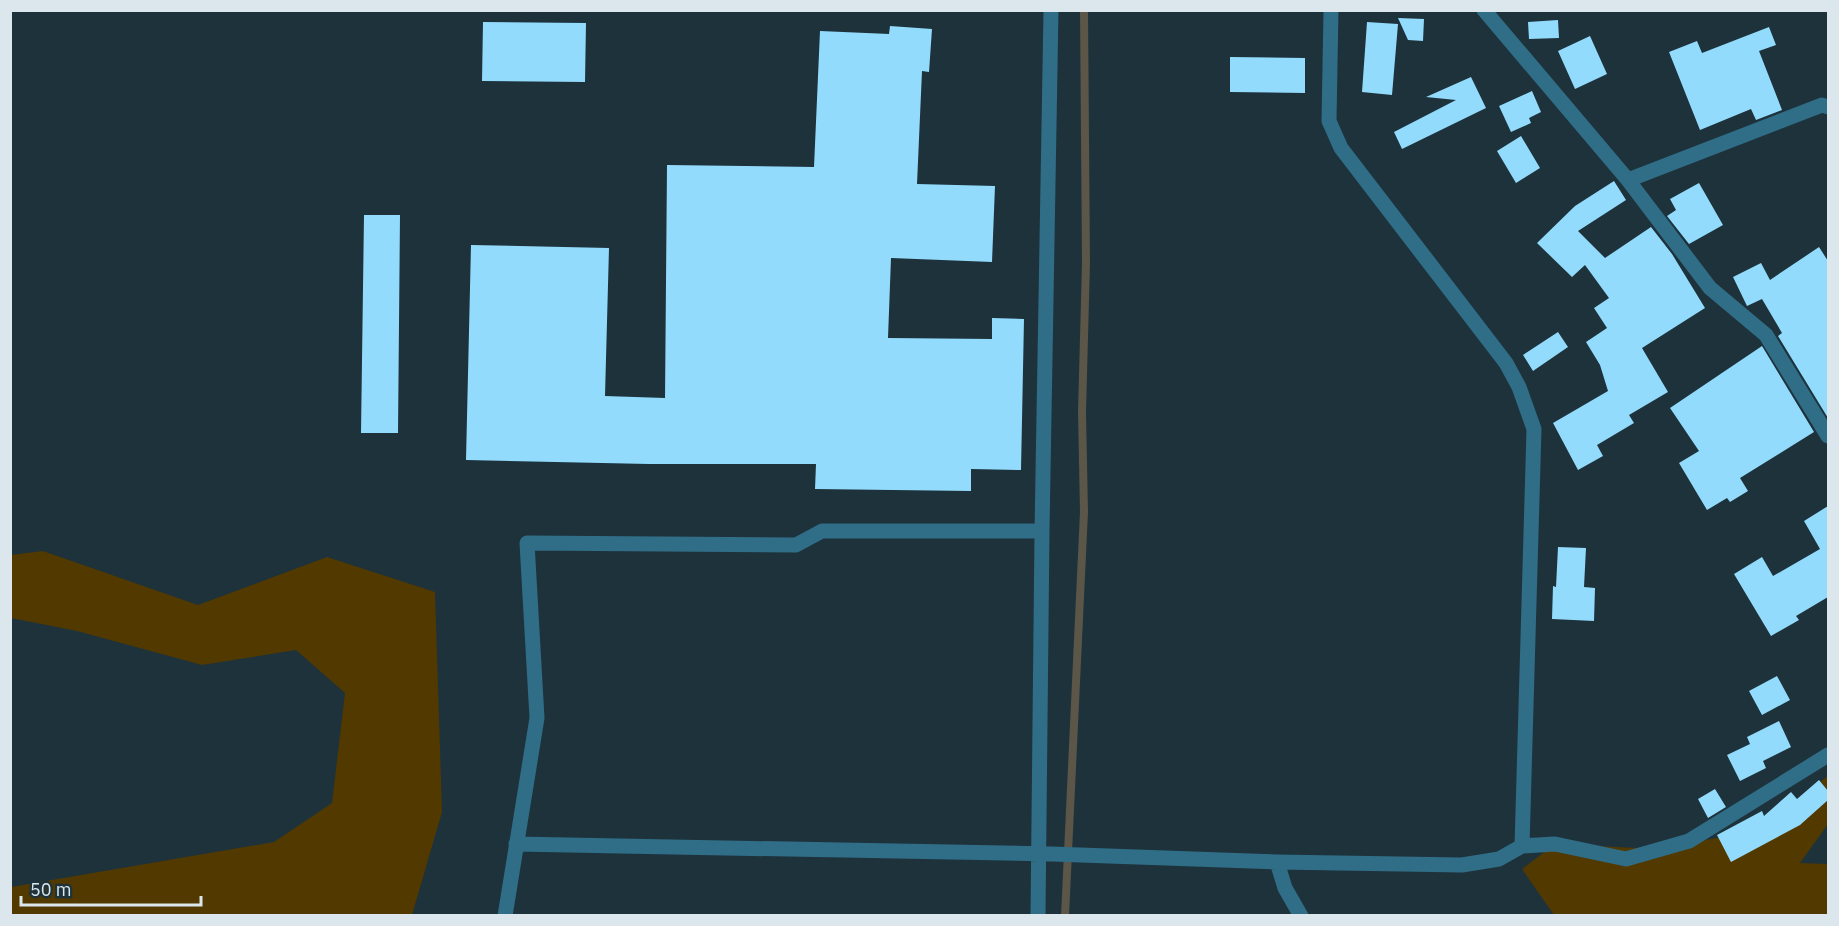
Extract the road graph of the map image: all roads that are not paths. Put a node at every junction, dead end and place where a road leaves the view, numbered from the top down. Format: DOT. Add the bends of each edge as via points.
graph roads {
  1 [pos="1052,10"];
  2 [pos="1331,10"];
  3 [pos="1484,10"];
  4 [pos="1828,107"];
  5 [pos="1628,180"];
  6 [pos="1828,436"];
  7 [pos="1042,531"];
  8 [pos="1828,755"];
  9 [pos="516,844"];
  10 [pos="1522,846"];
  11 [pos="1045,854"];
  12 [pos="1277,861"];
  13 [pos="505,915"];
  14 [pos="1038,915"];
  15 [pos="1301,915"];
  1 -- 7 [label="street"];
  2 -- 10 [label="street" via="1329,121 1341,148 1506,363 1534,429"];
  3 -- 5 [label="street"];
  4 -- 5 [label="street" via="1822,105"];
  5 -- 6 [label="street" via="1710,288 1766,335"];
  7 -- 9 [label="street" via="822,531 796,545 527,543 537,718"];
  7 -- 11 [label="street"];
  8 -- 10 [label="street" via="1689,841 1626,859 1555,844"];
  9 -- 11 [label="street"];
  9 -- 13 [label="street"];
  10 -- 12 [label="street" via="1499,859 1462,865"];
  11 -- 12 [label="street"];
  11 -- 14 [label="street"];
  12 -- 15 [label="street" via="1285,888"];
}
